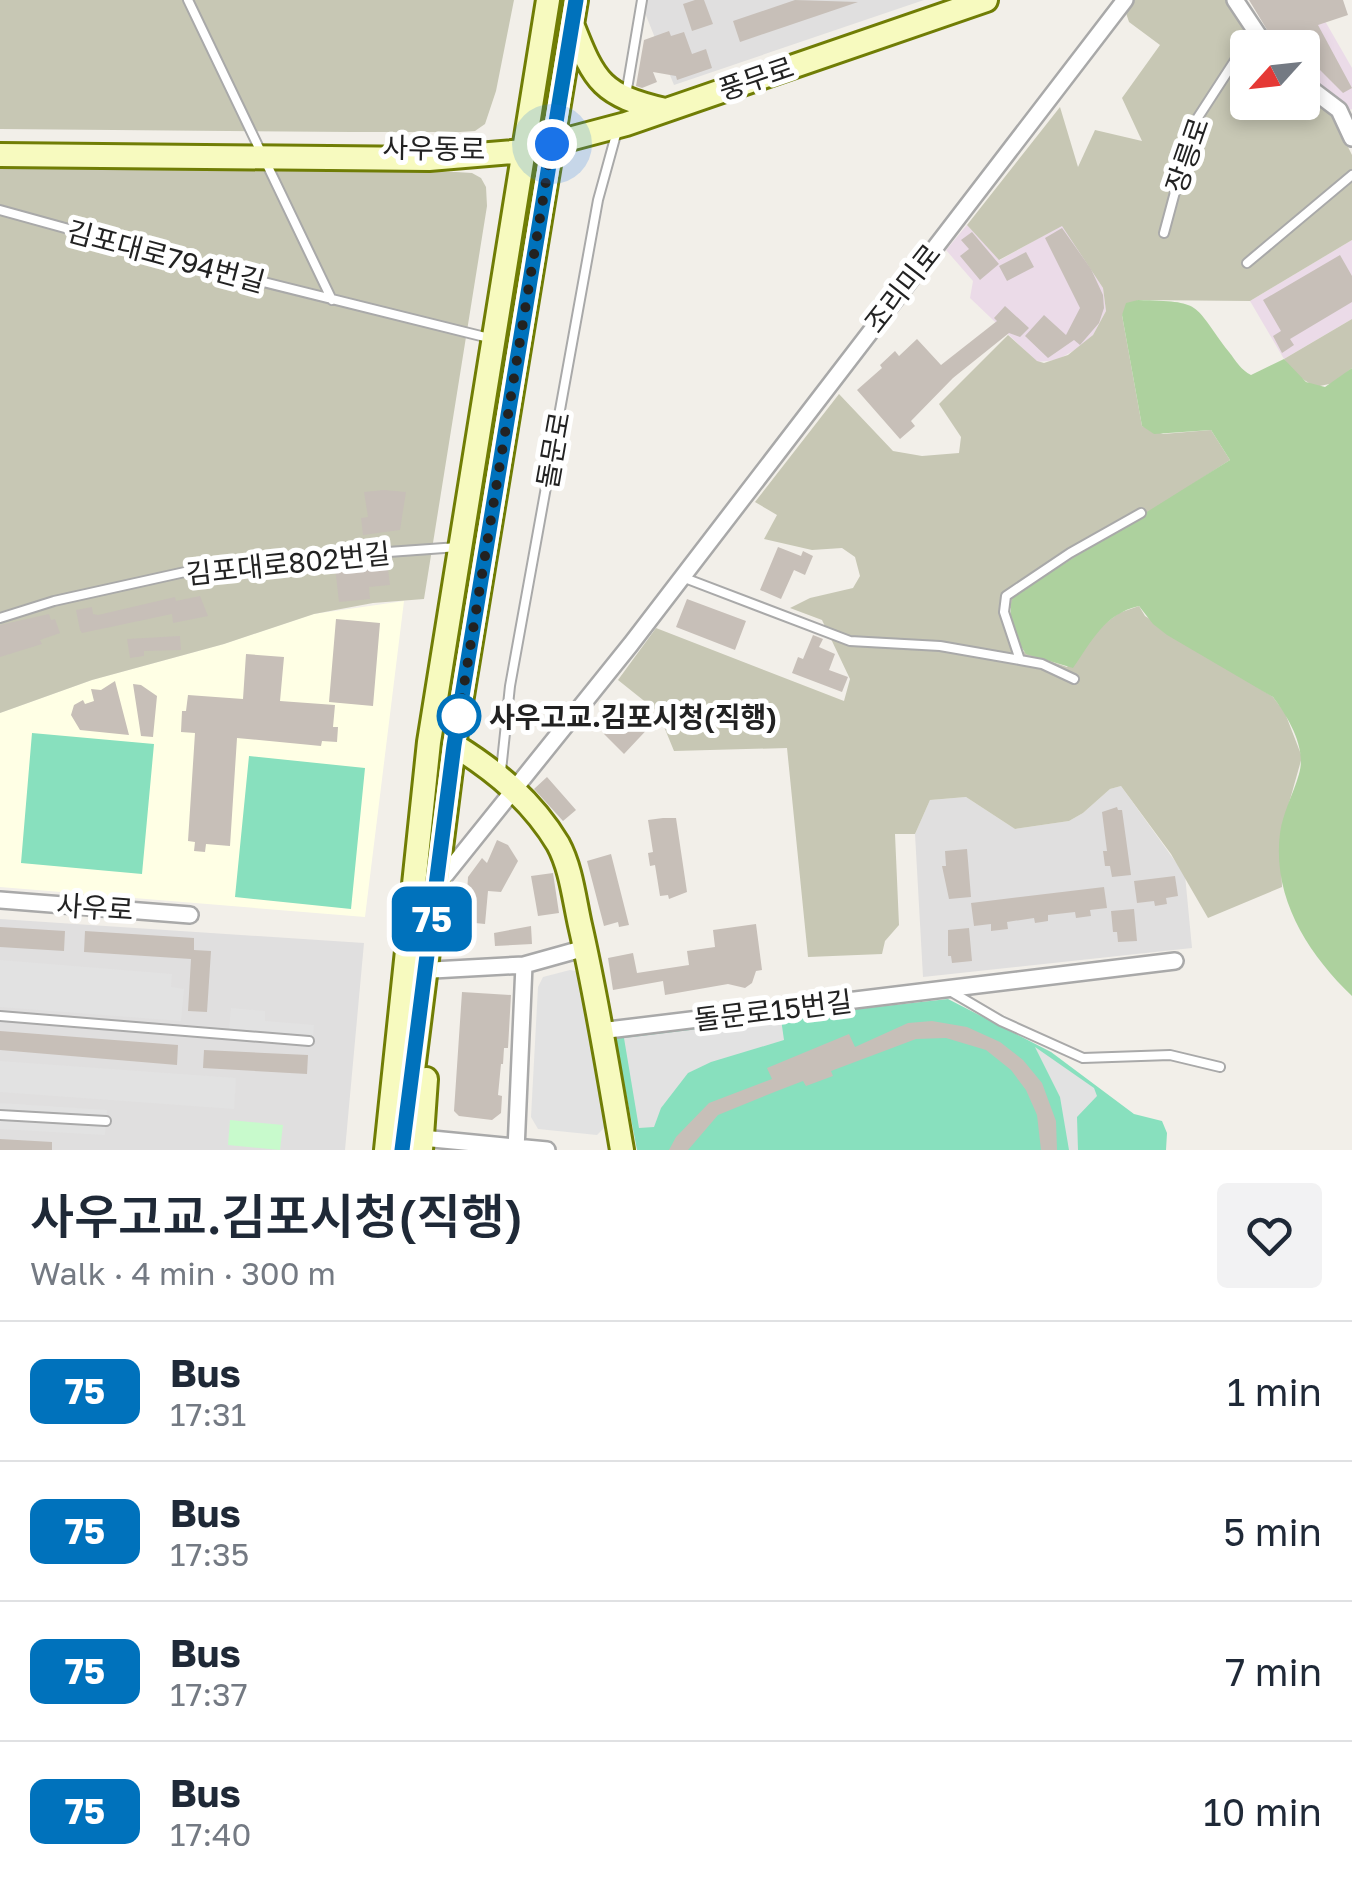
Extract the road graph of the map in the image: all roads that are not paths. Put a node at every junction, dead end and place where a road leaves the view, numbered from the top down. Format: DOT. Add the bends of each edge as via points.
graph roads {
  1 [pos="188,0"];
  2 [pos="548,0"];
  3 [pos="642,0"];
  4 [pos="986,0"];
  5 [pos="1125,0"];
  6 [pos="1235,0"];
  7 [pos="574,12"];
  8 [pos="1253,30"];
  9 [pos="1230,67"];
  10 [pos="1320,96"];
  11 [pos="625,99"];
  12 [pos="665,110"];
  13 [pos="618,126"];
  14 [pos="1352,138"];
  15 [pos="0,144"];
  16 [pos="552,144"];
  17 [pos="524,150"];
  18 [pos="260,151"];
  19 [pos="0,155"];
  20 [pos="1352,175"];
  21 [pos="0,210"];
  22 [pos="1164,233"];
  23 [pos="1247,263"];
  24 [pos="332,300"];
  25 [pos="494,339"];
  26 [pos="1141,513"];
  27 [pos="461,547"];
  28 [pos="682,578"];
  29 [pos="0,618"];
  30 [pos="1020,660"];
  31 [pos="1074,679"];
  32 [pos="429,742"];
  33 [pos="454,745"];
  34 [pos="508,782"];
  35 [pos="435,893"];
  36 [pos="0,900"];
  37 [pos="190,915"];
  38 [pos="585,948"];
  39 [pos="1175,962"];
  40 [pos="524,965"];
  41 [pos="433,970"];
  42 [pos="946,989"];
  43 [pos="0,1016"];
  44 [pos="600,1031"];
  45 [pos="309,1041"];
  46 [pos="1220,1067"];
  47 [pos="0,1116"];
  48 [pos="106,1121"];
  49 [pos="415,1146"];
  50 [pos="516,1148"];
  51 [pos="372,1150"];
  52 [pos="386,1150"];
  53 [pos="547,1150"];
  54 [pos="622,1150"];
  1 -- 18 [label="lane"];
  2 -- 17 [label="main road"];
  3 -- 11 [label="lane"];
  4 -- 12 [label="main road, 풍무로"];
  5 -- 28 [label="street, 조리미로"];
  6 -- 8 [label="street"];
  7 -- 11 [label="main road" via="595,76"];
  7 -- 16 [label="main road"];
  9 -- 22 [label="lane, 장릉로" via="1192,125"];
  10 -- 14 [label="street" via="1339,110"];
  11 -- 12 [label="main road"];
  12 -- 13 [label="main road, 풍무로"];
  13 -- 16 [label="main road, 풍무로"];
  13 -- 34 [label="lane, 돌문로" via="598,200 519,632 506,715"];
  15 -- 18 [label="main road, 사우동로"];
  16 -- 17 [label="main road, 풍무로"];
  16 -- 33 [label="main road"];
  17 -- 18 [label="main road, 사우동로"];
  17 -- 25 [label="main road"];
  18 -- 19 [label="main road, 사우동로"];
  18 -- 24 [label="lane"];
  20 -- 23 [label="lane"];
  21 -- 24 [label="lane, 김포대로794번길"];
  24 -- 25 [label="lane, 김포대로794번길"];
  25 -- 27 [label="main road"];
  26 -- 30 [label="lane" via="1006,596 1004,612"];
  27 -- 29 [label="lane, 김포대로802번길" via="221,564"];
  27 -- 32 [label="main road"];
  28 -- 30 [label="lane" via="850,640"];
  28 -- 34 [label="street, 조리미로"];
  30 -- 31 [label="lane"];
  32 -- 51 [label="main road" via="393,925"];
  32 -- 52 [label="main road"];
  33 -- 34 [label="main road"];
  33 -- 35 [label="main road"];
  34 -- 35 [label="street, 조리미로"];
  34 -- 38 [label="main road" via="565,859"];
  35 -- 41 [label="main road"];
  35 -- 49 [label="main road"];
  36 -- 37 [label="street, 사우로"];
  38 -- 40 [label="street"];
  38 -- 44 [label="main road"];
  39 -- 42 [label="street, 돌문로15번길"];
  40 -- 41 [label="street"];
  40 -- 50 [label="street"];
  41 -- 49 [label="main road"];
  42 -- 44 [label="street, 돌문로15번길"];
  42 -- 46 [label="lane" via="1083,1058 1170,1055"];
  43 -- 45 [label="lane"];
  44 -- 54 [label="main road"];
  47 -- 48 [label="lane"];
  49 -- 50 [label="street"];
  50 -- 53 [label="street"];
}
